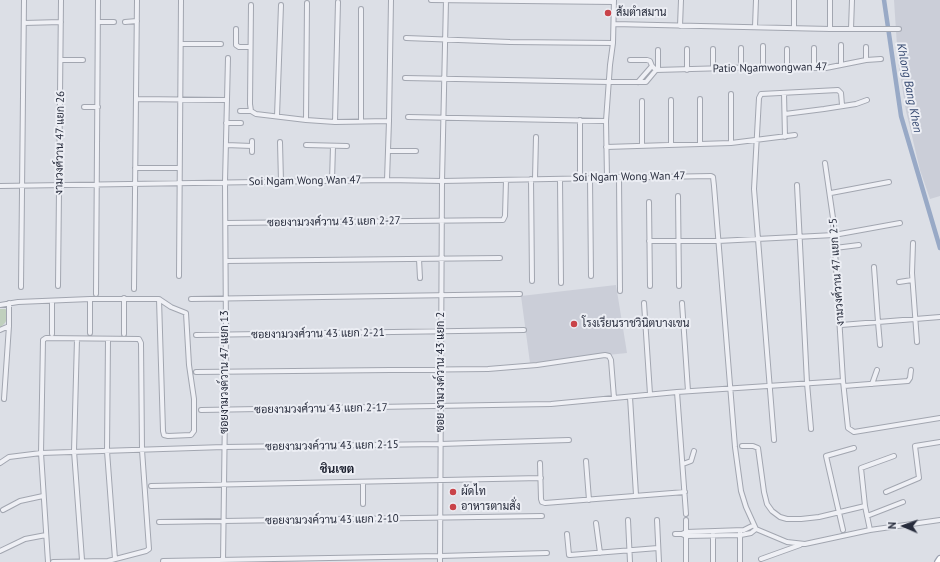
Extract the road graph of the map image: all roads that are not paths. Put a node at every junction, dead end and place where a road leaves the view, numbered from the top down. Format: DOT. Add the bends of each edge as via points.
graph roads {
  1 [pos="24,0"];
  2 [pos="61,0"];
  3 [pos="98,0"];
  4 [pos="137,0"];
  5 [pos="181,0"];
  6 [pos="391,0"];
  7 [pos="431,0"];
  8 [pos="446,0"];
  9 [pos="681,0"];
  10 [pos="756,0"];
  11 [pos="794,0"];
  12 [pos="830,0"];
  13 [pos="852,0"];
  14 [pos="614,1"];
  15 [pos="338,2"];
  16 [pos="307,3"];
  17 [pos="250,5"];
  18 [pos="280,5"];
  19 [pos="362,8"];
  20 [pos="61,22"];
  21 [pos="98,22"];
  22 [pos="114,22"];
  23 [pos="125,22"];
  24 [pos="137,22"];
  25 [pos="24,23"];
  26 [pos="614,24"];
  27 [pos="680,26"];
  28 [pos="755,27"];
  29 [pos="794,28"];
  30 [pos="899,28"];
  31 [pos="236,29"];
  32 [pos="830,29"];
  33 [pos="851,29"];
  34 [pos="406,38"];
  35 [pos="445,40"];
  36 [pos="613,43"];
  37 [pos="180,44"];
  38 [pos="221,44"];
  39 [pos="841,45"];
  40 [pos="763,46"];
  41 [pos="250,47"];
  42 [pos="741,48"];
  43 [pos="814,48"];
  44 [pos="866,48"];
  45 [pos="687,49"];
  46 [pos="713,49"];
  47 [pos="787,49"];
  48 [pos="658,50"];
  49 [pos="228,58"];
  50 [pos="881,59"];
  51 [pos="61,60"];
  52 [pos="83,60"];
  53 [pos="630,60"];
  54 [pos="866,60"];
  55 [pos="841,65"];
  56 [pos="652,66"];
  57 [pos="763,67"];
  58 [pos="713,68"];
  59 [pos="741,68"];
  60 [pos="787,68"];
  61 [pos="814,68"];
  62 [pos="657,69"];
  63 [pos="687,70"];
  64 [pos="405,78"];
  65 [pos="444,78"];
  66 [pos="609,82"];
  67 [pos="638,82"];
  68 [pos="731,94"];
  69 [pos="784,94"];
  70 [pos="136,99"];
  71 [pos="700,99"];
  72 [pos="180,100"];
  73 [pos="226,100"];
  74 [pos="671,100"];
  75 [pos="867,100"];
  76 [pos="642,101"];
  77 [pos="842,105"];
  78 [pos="84,107"];
  79 [pos="98,107"];
  80 [pos="240,111"];
  81 [pos="251,111"];
  82 [pos="785,114"];
  83 [pos="278,116"];
  84 [pos="408,117"];
  85 [pos="443,117"];
  86 [pos="306,120"];
  87 [pos="580,120"];
  88 [pos="361,121"];
  89 [pos="389,121"];
  90 [pos="606,121"];
  91 [pos="335,122"];
  92 [pos="226,123"];
  93 [pos="241,123"];
  94 [pos="795,135"];
  95 [pos="536,137"];
  96 [pos="785,137"];
  97 [pos="252,141"];
  98 [pos="756,141"];
  99 [pos="280,142"];
  100 [pos="730,143"];
  101 [pos="700,144"];
  102 [pos="226,145"];
  103 [pos="306,145"];
  104 [pos="671,145"];
  105 [pos="252,146"];
  106 [pos="333,146"];
  107 [pos="347,146"];
  108 [pos="642,146"];
  109 [pos="606,147"];
  110 [pos="388,151"];
  111 [pos="416,151"];
  112 [pos="252,152"];
  113 [pos="825,163"];
  114 [pos="135,168"];
  115 [pos="179,168"];
  116 [pos="619,177"];
  117 [pos="580,178"];
  118 [pos="590,178"];
  119 [pos="606,178"];
  120 [pos="533,179"];
  121 [pos="560,179"];
  122 [pos="387,180"];
  123 [pos="506,180"];
  124 [pos="332,181"];
  125 [pos="442,181"];
  126 [pos="225,182"];
  127 [pos="281,182"];
  128 [pos="889,182"];
  129 [pos="180,183"];
  130 [pos="97,184"];
  131 [pos="135,184"];
  132 [pos="796,184"];
  133 [pos="60,185"];
  134 [pos="0,186"];
  135 [pos="22,186"];
  136 [pos="831,193"];
  137 [pos="678,196"];
  138 [pos="649,202"];
  139 [pos="442,220"];
  140 [pos="226,223"];
  141 [pos="900,223"];
  142 [pos="834,235"];
  143 [pos="800,236"];
  144 [pos="759,239"];
  145 [pos="678,240"];
  146 [pos="649,241"];
  147 [pos="718,241"];
  148 [pos="913,242"];
  149 [pos="859,245"];
  150 [pos="835,248"];
  151 [pos="500,258"];
  152 [pos="419,259"];
  153 [pos="441,259"];
  154 [pos="226,261"];
  155 [pos="874,268"];
  156 [pos="179,276"];
  157 [pos="591,276"];
  158 [pos="420,278"];
  159 [pos="912,280"];
  160 [pos="532,281"];
  161 [pos="899,282"];
  162 [pos="561,283"];
  163 [pos="58,286"];
  164 [pos="650,286"];
  165 [pos="679,286"];
  166 [pos="21,288"];
  167 [pos="134,288"];
  168 [pos="620,291"];
  169 [pos="96,294"];
  170 [pos="520,294"];
  171 [pos="441,295"];
  172 [pos="124,298"];
  173 [pos="226,298"];
  174 [pos="90,299"];
  175 [pos="191,299"];
  176 [pos="52,300"];
  177 [pos="159,300"];
  178 [pos="9,303"];
  179 [pos="682,303"];
  180 [pos="644,304"];
  181 [pos="0,305"];
  182 [pos="940,317"];
  183 [pos="915,319"];
  184 [pos="878,322"];
  185 [pos="841,325"];
  186 [pos="8,326"];
  187 [pos="0,330"];
  188 [pos="524,330"];
  189 [pos="441,332"];
  190 [pos="90,333"];
  191 [pos="52,334"];
  192 [pos="124,334"];
  193 [pos="196,335"];
  194 [pos="226,335"];
  195 [pos="77,339"];
  196 [pos="108,339"];
  197 [pos="917,342"];
  198 [pos="880,345"];
  199 [pos="441,369"];
  200 [pos="878,370"];
  201 [pos="911,370"];
  202 [pos="196,372"];
  203 [pos="225,373"];
  204 [pos="807,383"];
  205 [pos="844,383"];
  206 [pos="872,384"];
  207 [pos="770,386"];
  208 [pos="729,389"];
  209 [pos="688,391"];
  210 [pos="677,392"];
  211 [pos="650,394"];
  212 [pos="630,397"];
  213 [pos="614,398"];
  214 [pos="4,399"];
  215 [pos="440,407"];
  216 [pos="201,410"];
  217 [pos="225,410"];
  218 [pos="940,418"];
  219 [pos="811,429"];
  220 [pos="569,440"];
  221 [pos="774,440"];
  222 [pos="940,442"];
  223 [pos="440,444"];
  224 [pos="742,446"];
  225 [pos="224,447"];
  226 [pos="854,448"];
  227 [pos="142,450"];
  228 [pos="74,451"];
  229 [pos="107,451"];
  230 [pos="694,451"];
  231 [pos="41,453"];
  232 [pos="894,456"];
  233 [pos="586,461"];
  234 [pos="0,463"];
  235 [pos="540,463"];
  236 [pos="683,464"];
  237 [pos="541,478"];
  238 [pos="440,481"];
  239 [pos="363,482"];
  240 [pos="224,484"];
  241 [pos="151,486"];
  242 [pos="685,492"];
  243 [pos="886,492"];
  244 [pos="636,495"];
  245 [pos="43,496"];
  246 [pos="589,500"];
  247 [pos="903,502"];
  248 [pos="363,504"];
  249 [pos="865,506"];
  250 [pos="3,510"];
  251 [pos="839,512"];
  252 [pos="686,514"];
  253 [pos="542,516"];
  254 [pos="867,516"];
  255 [pos="440,518"];
  256 [pos="628,520"];
  257 [pos="657,520"];
  258 [pos="686,520"];
  259 [pos="940,520"];
  260 [pos="224,521"];
  261 [pos="159,522"];
  262 [pos="596,523"];
  263 [pos="755,527"];
  264 [pos="740,530"];
  265 [pos="843,530"];
  266 [pos="870,530"];
  267 [pos="713,533"];
  268 [pos="567,534"];
  269 [pos="675,534"];
  270 [pos="685,534"];
  271 [pos="46,535"];
  272 [pos="741,535"];
  273 [pos="805,544"];
  274 [pos="658,548"];
  275 [pos="629,550"];
  276 [pos="0,551"];
  277 [pos="547,553"];
  278 [pos="600,553"];
  279 [pos="440,556"];
  280 [pos="115,559"];
  281 [pos="761,559"];
  282 [pos="940,559"];
  283 [pos="82,560"];
  284 [pos="163,561"];
  285 [pos="181,561"];
  286 [pos="223,561"];
  287 [pos="48,562"];
  288 [pos="54,562"];
  289 [pos="440,562"];
  290 [pos="630,562"];
  291 [pos="659,562"];
  292 [pos="686,562"];
  293 [pos="713,562"];
  294 [pos="740,562"];
  295 [pos="938,562"];
  1 -- 25 [label="street"];
  2 -- 20 [label="street, งามวงศ์วาน 47 แยก 26"];
  3 -- 21 [label="street"];
  4 -- 24 [label="street"];
  5 -- 37 [label="street"];
  6 -- 89 [label="street"];
  7 -- 8 [label="street"];
  8 -- 14 [label="street"];
  8 -- 35 [label="street, ซอย งามวงค์วาน 43 แยก 2"];
  9 -- 27 [label="street"];
  10 -- 28 [label="street"];
  11 -- 29 [label="street"];
  12 -- 32 [label="street"];
  13 -- 33 [label="street"];
  14 -- 26 [label="street"];
  15 -- 91 [label="street"];
  16 -- 86 [label="street"];
  17 -- 41 [label="street"];
  18 -- 83 [label="street"];
  19 -- 88 [label="street"];
  20 -- 25 [label="street"];
  20 -- 51 [label="street, งามวงศ์วาน 47 แยก 26"];
  21 -- 22 [label="street"];
  21 -- 79 [label="street"];
  23 -- 24 [label="street"];
  24 -- 70 [label="street"];
  25 -- 135 [label="street"];
  26 -- 27 [label="street"];
  26 -- 36 [label="street"];
  27 -- 28 [label="street"];
  28 -- 29 [label="street"];
  29 -- 32 [label="street"];
  30 -- 33 [label="street"];
  31 -- 41 [label="street" via="236,46"];
  32 -- 33 [label="street"];
  34 -- 35 [label="street"];
  35 -- 36 [label="street"];
  35 -- 65 [label="street, ซอย งามวงค์วาน 43 แยก 2"];
  36 -- 66 [label="street"];
  37 -- 38 [label="street"];
  37 -- 72 [label="street"];
  39 -- 55 [label="street"];
  40 -- 57 [label="street"];
  41 -- 81 [label="street"];
  42 -- 59 [label="street"];
  43 -- 61 [label="street"];
  44 -- 54 [label="street"];
  45 -- 63 [label="street"];
  46 -- 58 [label="street"];
  47 -- 60 [label="street"];
  48 -- 62 [label="street"];
  49 -- 73 [label="street, ซอยงามวงค์วาน 47 แยก 13"];
  50 -- 54 [label="street, Patio Ngamwongwan 47"];
  51 -- 52 [label="street"];
  51 -- 133 [label="street, งามวงศ์วาน 47 แยก 26"];
  53 -- 56 [label="street" via="647,60"];
  54 -- 55 [label="street, Patio Ngamwongwan 47"];
  55 -- 61 [label="street, Patio Ngamwongwan 47"];
  56 -- 62 [label="street"];
  56 -- 67 [label="street"];
  57 -- 59 [label="street, Patio Ngamwongwan 47"];
  57 -- 60 [label="street, Patio Ngamwongwan 47"];
  58 -- 59 [label="street, Patio Ngamwongwan 47"];
  58 -- 63 [label="street, Patio Ngamwongwan 47"];
  60 -- 61 [label="street, Patio Ngamwongwan 47"];
  62 -- 63 [label="street, Patio Ngamwongwan 47"];
  62 -- 67 [label="street" via="646,82"];
  64 -- 65 [label="street"];
  65 -- 66 [label="street"];
  65 -- 85 [label="street, ซอย งามวงค์วาน 43 แยก 2"];
  66 -- 67 [label="street"];
  66 -- 90 [label="street"];
  68 -- 100 [label="street"];
  69 -- 77 [label="street" via="838,90 841,93"];
  69 -- 82 [label="street"];
  69 -- 98 [label="street" via="759,96"];
  70 -- 72 [label="street"];
  70 -- 114 [label="street"];
  71 -- 101 [label="street"];
  72 -- 73 [label="street"];
  72 -- 115 [label="street"];
  73 -- 92 [label="street, ซอยงามวงค์วาน 47 แยก 13"];
  74 -- 104 [label="street"];
  75 -- 77 [label="street"];
  76 -- 108 [label="street"];
  77 -- 82 [label="street"];
  78 -- 79 [label="street"];
  79 -- 130 [label="street"];
  80 -- 81 [label="street"];
  81 -- 83 [label="street" via="256,114"];
  82 -- 96 [label="street"];
  83 -- 86 [label="street"];
  84 -- 85 [label="street"];
  85 -- 87 [label="street"];
  85 -- 125 [label="street, ซอย งามวงค์วาน 43 แยก 2"];
  86 -- 91 [label="street"];
  87 -- 90 [label="street"];
  87 -- 117 [label="street"];
  88 -- 89 [label="street"];
  88 -- 91 [label="street"];
  89 -- 110 [label="street"];
  90 -- 109 [label="street"];
  92 -- 93 [label="street"];
  92 -- 102 [label="street, ซอยงามวงค์วาน 47 แยก 13"];
  94 -- 96 [label="street"];
  95 -- 120 [label="street"];
  96 -- 98 [label="street"];
  97 -- 105 [label="street"];
  98 -- 100 [label="street"];
  98 -- 144 [label="street" via="754,189"];
  99 -- 127 [label="street"];
  100 -- 101 [label="street"];
  101 -- 104 [label="street"];
  102 -- 105 [label="street"];
  102 -- 126 [label="street, ซอยงามวงค์วาน 47 แยก 13"];
  103 -- 106 [label="street"];
  104 -- 108 [label="street"];
  105 -- 112 [label="street"];
  106 -- 107 [label="street"];
  106 -- 124 [label="street"];
  108 -- 109 [label="street"];
  109 -- 119 [label="street"];
  110 -- 111 [label="street"];
  110 -- 122 [label="street"];
  113 -- 136 [label="street, งามวงศ์วาน 47 แยก 2-5"];
  114 -- 115 [label="street"];
  114 -- 131 [label="street"];
  115 -- 129 [label="street"];
  116 -- 119 [label="street, Soi Ngam Wong Wan 47"];
  116 -- 147 [label="street, Soi Ngam Wong Wan 47" via="713,177"];
  116 -- 168 [label="street"];
  117 -- 118 [label="street, Soi Ngam Wong Wan 47"];
  117 -- 121 [label="street, Soi Ngam Wong Wan 47"];
  118 -- 119 [label="street, Soi Ngam Wong Wan 47"];
  118 -- 157 [label="street"];
  120 -- 121 [label="street, Soi Ngam Wong Wan 47"];
  120 -- 123 [label="street, Soi Ngam Wong Wan 47"];
  120 -- 160 [label="street"];
  121 -- 162 [label="street"];
  122 -- 124 [label="street, Soi Ngam Wong Wan 47"];
  122 -- 125 [label="street, Soi Ngam Wong Wan 47"];
  123 -- 125 [label="street, Soi Ngam Wong Wan 47"];
  123 -- 139 [label="street, ซอยงามวงศ์วาน 43 แยก 2-27" via="503,220"];
  124 -- 127 [label="street, Soi Ngam Wong Wan 47"];
  125 -- 139 [label="street, ซอย งามวงค์วาน 43 แยก 2"];
  126 -- 127 [label="street, Soi Ngam Wong Wan 47"];
  126 -- 129 [label="street, Soi Ngam Wong Wan 47"];
  126 -- 140 [label="street, ซอยงามวงค์วาน 47 แยก 13"];
  128 -- 136 [label="street"];
  129 -- 131 [label="street, Soi Ngam Wong Wan 47"];
  129 -- 156 [label="street"];
  130 -- 131 [label="street, Soi Ngam Wong Wan 47"];
  130 -- 133 [label="street, Soi Ngam Wong Wan 47"];
  130 -- 169 [label="street"];
  131 -- 167 [label="street"];
  132 -- 143 [label="street"];
  133 -- 135 [label="street, Soi Ngam Wong Wan 47"];
  133 -- 163 [label="street, งามวงศ์วาน 47 แยก 26"];
  134 -- 135 [label="street, Soi Ngam Wong Wan 47"];
  135 -- 166 [label="street"];
  136 -- 142 [label="street, งามวงศ์วาน 47 แยก 2-5"];
  137 -- 145 [label="street"];
  138 -- 146 [label="street"];
  139 -- 140 [label="street, ซอยงามวงศ์วาน 43 แยก 2-27"];
  139 -- 153 [label="street, ซอย งามวงค์วาน 43 แยก 2"];
  140 -- 154 [label="street, ซอยงามวงค์วาน 47 แยก 13"];
  141 -- 142 [label="street"];
  142 -- 143 [label="street"];
  142 -- 150 [label="street, งามวงศ์วาน 47 แยก 2-5"];
  143 -- 144 [label="street"];
  143 -- 204 [label="street"];
  144 -- 147 [label="street"];
  144 -- 207 [label="street"];
  145 -- 146 [label="street"];
  145 -- 147 [label="street"];
  145 -- 165 [label="street"];
  146 -- 164 [label="street"];
  147 -- 208 [label="street, Soi Ngam Wong Wan 47"];
  148 -- 159 [label="street"];
  149 -- 150 [label="street"];
  150 -- 185 [label="street, งามวงศ์วาน 47 แยก 2-5"];
  151 -- 153 [label="street"];
  152 -- 153 [label="street"];
  152 -- 154 [label="street"];
  152 -- 158 [label="street"];
  153 -- 171 [label="street, ซอย งามวงค์วาน 43 แยก 2"];
  154 -- 173 [label="street, ซอยงามวงค์วาน 47 แยก 13"];
  155 -- 184 [label="street"];
  159 -- 161 [label="street"];
  159 -- 183 [label="street"];
  170 -- 171 [label="street"];
  171 -- 173 [label="street"];
  171 -- 189 [label="street, ซอย งามวงค์วาน 43 แยก 2"];
  172 -- 174 [label="street"];
  172 -- 177 [label="street"];
  172 -- 192 [label="street"];
  173 -- 175 [label="street"];
  173 -- 194 [label="street, ซอยงามวงค์วาน 47 แยก 13"];
  174 -- 176 [label="street"];
  174 -- 190 [label="street"];
  176 -- 178 [label="street"];
  176 -- 191 [label="street"];
  177 -- 177 [label="street" via="186,313 194,399 194,431 191,435 168,436 164,435 163,431"];
  178 -- 181 [label="street"];
  178 -- 186 [label="street"];
  179 -- 209 [label="street"];
  180 -- 211 [label="street"];
  182 -- 183 [label="street"];
  183 -- 184 [label="street"];
  183 -- 197 [label="street"];
  184 -- 185 [label="street"];
  184 -- 198 [label="street"];
  185 -- 205 [label="street, งามวงศ์วาน 47 แยก 2-5"];
  186 -- 187 [label="street"];
  186 -- 214 [label="street"];
  188 -- 189 [label="street, ซอยงามวงศ์วาน 43 แยก 2-21"];
  189 -- 194 [label="street, ซอยงามวงศ์วาน 43 แยก 2-21"];
  189 -- 199 [label="street, ซอย งามวงค์วาน 43 แยก 2"];
  193 -- 194 [label="street, ซอยงามวงศ์วาน 43 แยก 2-21"];
  194 -- 203 [label="street, ซอยงามวงค์วาน 47 แยก 13"];
  195 -- 196 [label="street"];
  195 -- 228 [label="street"];
  195 -- 231 [label="street" via="43,340"];
  196 -- 227 [label="street" via="141,340"];
  196 -- 229 [label="street"];
  199 -- 203 [label="street"];
  199 -- 213 [label="street" via="537,365 605,355 611,360"];
  199 -- 215 [label="street, ซอย งามวงค์วาน 43 แยก 2"];
  200 -- 206 [label="street"];
  201 -- 206 [label="street, ซอยงามวงศ์วาน 43 แยก 2-17" via="908,381"];
  202 -- 203 [label="street"];
  203 -- 217 [label="street, ซอยงามวงค์วาน 47 แยก 13"];
  204 -- 205 [label="street, ซอยงามวงศ์วาน 43 แยก 2-17"];
  204 -- 207 [label="street, ซอยงามวงศ์วาน 43 แยก 2-17"];
  204 -- 219 [label="street"];
  205 -- 206 [label="street, ซอยงามวงศ์วาน 43 แยก 2-17"];
  205 -- 218 [label="street, งามวงศ์วาน 47 แยก 2-5" via="848,428 854,432"];
  207 -- 208 [label="street, ซอยงามวงศ์วาน 43 แยก 2-17"];
  207 -- 221 [label="street"];
  208 -- 209 [label="street, ซอยงามวงศ์วาน 43 แยก 2-17"];
  208 -- 263 [label="street, Soi Ngam Wong Wan 47" via="741,491"];
  209 -- 210 [label="street, ซอยงามวงศ์วาน 43 แยก 2-17"];
  210 -- 211 [label="street, ซอยงามวงศ์วาน 43 แยก 2-17"];
  210 -- 236 [label="street"];
  211 -- 212 [label="street, ซอยงามวงศ์วาน 43 แยก 2-17"];
  212 -- 213 [label="street, ซอยงามวงศ์วาน 43 แยก 2-17"];
  212 -- 244 [label="street"];
  213 -- 215 [label="street, ซอยงามวงศ์วาน 43 แยก 2-17" via="551,404"];
  215 -- 217 [label="street, ซอยงามวงศ์วาน 43 แยก 2-17"];
  215 -- 223 [label="street, ซอย งามวงค์วาน 43 แยก 2"];
  216 -- 217 [label="street, ซอยงามวงศ์วาน 43 แยก 2-17"];
  217 -- 225 [label="street, ซอยงามวงค์วาน 47 แยก 13"];
  220 -- 223 [label="street, ซอยงามวงค์วาน 43 แยก 2-15"];
  222 -- 243 [label="street" via="915,446 919,478"];
  223 -- 225 [label="street, ซอยงามวงค์วาน 43 แยก 2-15"];
  223 -- 238 [label="street, ซอย งามวงค์วาน 43 แยก 2"];
  224 -- 251 [label="street" via="758,448 767,504 780,517 801,519"];
  225 -- 227 [label="street, ซอยงามวงค์วาน 43 แยก 2-15"];
  225 -- 240 [label="street, ซอยงามวงค์วาน 47 แยก 13"];
  226 -- 251 [label="street" via="826,456"];
  227 -- 229 [label="street, ซอยงามวงค์วาน 43 แยก 2-15"];
  227 -- 280 [label="street" via="149,549"];
  228 -- 229 [label="street, ซอยงามวงค์วาน 43 แยก 2-15"];
  228 -- 231 [label="street, ซอยงามวงค์วาน 43 แยก 2-15"];
  228 -- 283 [label="street"];
  229 -- 280 [label="street"];
  230 -- 236 [label="street" via="691,461"];
  231 -- 234 [label="street, ซอยงามวงค์วาน 43 แยก 2-15" via="9,457"];
  231 -- 245 [label="street"];
  232 -- 249 [label="street" via="861,468"];
  233 -- 246 [label="street"];
  235 -- 237 [label="street"];
  236 -- 242 [label="street"];
  237 -- 238 [label="street"];
  237 -- 246 [label="street" via="541,499 544,503"];
  238 -- 239 [label="street"];
  238 -- 255 [label="street, ซอย งามวงค์วาน 43 แยก 2"];
  239 -- 240 [label="street"];
  239 -- 248 [label="street"];
  240 -- 241 [label="street"];
  240 -- 260 [label="street, ซอยงามวงค์วาน 47 แยก 13"];
  242 -- 244 [label="street"];
  242 -- 252 [label="street"];
  244 -- 246 [label="street"];
  245 -- 250 [label="street" via="20,501"];
  245 -- 271 [label="street"];
  247 -- 254 [label="street"];
  249 -- 251 [label="street"];
  249 -- 254 [label="street"];
  251 -- 265 [label="street"];
  253 -- 255 [label="street, ซอยงามวงค์วาน 43 แยก 2-10"];
  254 -- 266 [label="street"];
  255 -- 260 [label="street, ซอยงามวงค์วาน 43 แยก 2-10"];
  255 -- 279 [label="street, ซอย งามวงค์วาน 43 แยก 2"];
  256 -- 275 [label="street"];
  257 -- 274 [label="street"];
  258 -- 270 [label="street"];
  259 -- 266 [label="street"];
  260 -- 261 [label="street, ซอยงามวงค์วาน 43 แยก 2-10"];
  260 -- 286 [label="street, ซอยงามวงค์วาน 47 แยก 13"];
  262 -- 278 [label="street"];
  263 -- 264 [label="street"];
  263 -- 272 [label="street" via="751,533"];
  263 -- 273 [label="street" via="787,542"];
  264 -- 267 [label="street"];
  264 -- 272 [label="street"];
  266 -- 273 [label="street"];
  267 -- 270 [label="street"];
  267 -- 272 [label="street"];
  267 -- 293 [label="street"];
  268 -- 278 [label="street" via="570,555"];
  269 -- 270 [label="street"];
  270 -- 292 [label="street"];
  271 -- 276 [label="street" via="25,539"];
  271 -- 287 [label="street"];
  272 -- 294 [label="street"];
  273 -- 281 [label="street"];
  274 -- 275 [label="street"];
  274 -- 291 [label="street"];
  275 -- 278 [label="street"];
  275 -- 290 [label="street"];
  277 -- 279 [label="street"];
  279 -- 286 [label="street"];
  279 -- 289 [label="street, ซอย งามวงค์วาน 43 แยก 2"];
  280 -- 283 [label="street"];
  282 -- 295 [label="main road"];
  283 -- 288 [label="street"];
  284 -- 285 [label="street"];
  285 -- 286 [label="street"];
}
